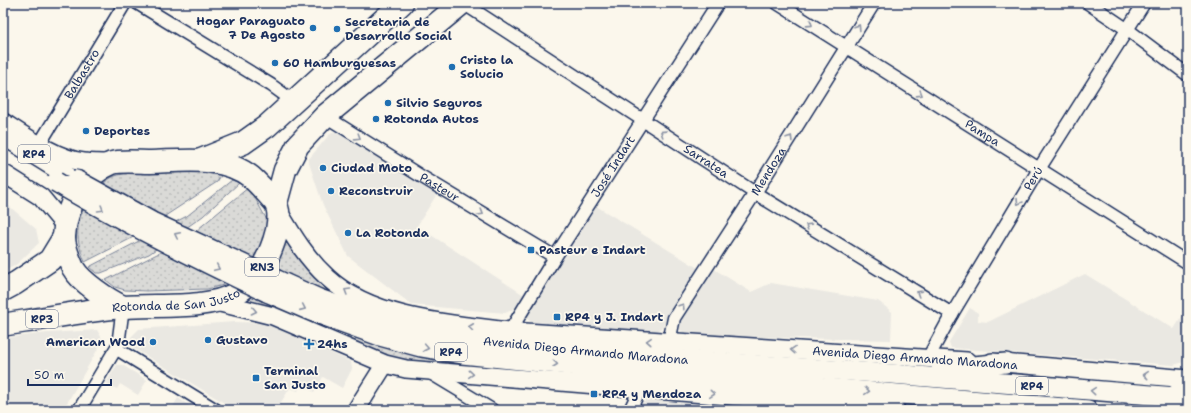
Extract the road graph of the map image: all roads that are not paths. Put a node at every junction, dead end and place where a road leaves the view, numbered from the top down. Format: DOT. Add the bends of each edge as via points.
graph roads {
  1 [pos="125,3"];
  2 [pos="137,3"];
  3 [pos="402,3"];
  4 [pos="462,3"];
  5 [pos="718,3"];
  6 [pos="777,3"];
  7 [pos="874,3"];
  8 [pos="1088,3"];
  9 [pos="1144,3"];
  10 [pos="1128,30"];
  11 [pos="846,47"];
  12 [pos="1188,75"];
  13 [pos="294,101"];
  14 [pos="325,116"];
  15 [pos="644,120"];
  16 [pos="3,122"];
  17 [pos="3,136"];
  18 [pos="39,145"];
  19 [pos="3,150"];
  20 [pos="200,161"];
  21 [pos="112,163"];
  22 [pos="1039,169"];
  23 [pos="3,174"];
  24 [pos="60,178"];
  25 [pos="755,193"];
  26 [pos="278,208"];
  27 [pos="65,232"];
  28 [pos="555,257"];
  29 [pos="1188,263"];
  30 [pos="272,286"];
  31 [pos="3,290"];
  32 [pos="216,302"];
  33 [pos="123,307"];
  34 [pos="952,314"];
  35 [pos="3,325"];
  36 [pos="510,331"];
  37 [pos="669,342"];
  38 [pos="117,349"];
  39 [pos="928,358"];
  40 [pos="1006,363"];
  41 [pos="385,364"];
  42 [pos="426,370"];
  43 [pos="892,374"];
  44 [pos="1187,377"];
  45 [pos="800,385"];
  46 [pos="641,388"];
  47 [pos="746,397"];
  48 [pos="1176,402"];
  49 [pos="858,406"];
  50 [pos="79,410"];
  51 [pos="216,410"];
  52 [pos="356,410"];
  53 [pos="492,410"];
  54 [pos="630,410"];
  55 [pos="888,410"];
  56 [pos="1088,410"];
  1 -- 18 [label="street, Balbastro"];
  2 -- 13 [label="street" via="272,84"];
  3 -- 13 [label="highway"];
  4 -- 14 [label="highway, RN3"];
  4 -- 15 [label="street, Sarratea"];
  5 -- 15 [label="street, José Indart"];
  6 -- 11 [label="street, Pampa, one-way"];
  11 -- 7 [label="street, Mendoza, one-way"];
  8 -- 10 [label="street"];
  9 -- 10 [label="street, Perú"];
  10 -- 12 [label="street"];
  10 -- 22 [label="street, Perú"];
  11 -- 22 [label="street, Pampa, one-way"];
  25 -- 11 [label="street, Mendoza, one-way"];
  13 -- 20 [label="highway" via="267,126 243,143"];
  14 -- 26 [label="highway, RN3" via="291,155 285,170"];
  14 -- 28 [label="street, Pasteur, one-way"];
  25 -- 15 [label="street, Sarratea, one-way"];
  15 -- 28 [label="street, José Indart"];
  16 -- 18 [label="street"];
  17 -- 24 [label="main road, Avenida Diego Armando Maradona / RP4"];
  18 -- 21 [label="street" via="84,162"];
  19 -- 24 [label="main road, Avenida Diego Armando Maradona / RP4"];
  20 -- 21 [label="highway"];
  20 -- 26 [label="highway" via="217,162 237,168 251,177"];
  21 -- 27 [label="highway, Rotonda de San Justo" via="90,177 79,189 73,200"];
  22 -- 29 [label="street, Pampa"];
  22 -- 34 [label="street, Perú, one-way"];
  23 -- 27 [label="street" via="41,197"];
  24 -- 30 [label="main road, Avenida Diego Armando Maradona / RP4, bridge" via="152,222"];
  34 -- 25 [label="street, Sarratea, one-way"];
  37 -- 25 [label="street, Mendoza, one-way" via="674,318"];
  26 -- 32 [label="highway, Rotonda de San Justo / RN3" via="276,236 261,268 248,284 235,294"];
  36 -- 26 [label="street, Avenida Diego Armando Maradona, one-way" via="456,325 392,312 369,304 329,279 303,251"];
  27 -- 31 [label="highway" via="50,260"];
  27 -- 33 [label="highway, Rotonda de San Justo" via="67,250 74,269 95,289"];
  28 -- 36 [label="street, José Indart"];
  30 -- 43 [label="main road, Avenida Diego Armando Maradona / RP4" via="383,320 474,340 645,357"];
  30 -- 45 [label="main road, Avenida Diego Armando Maradona / RP4, one-way" via="311,311 380,336 421,347 462,354 627,371"];
  32 -- 33 [label="highway, Rotonda de San Justo / RN3"];
  32 -- 41 [label="street, one-way" via="273,316"];
  33 -- 35 [label="highway, RP3"];
  33 -- 38 [label="street"];
  34 -- 39 [label="street, Perú"];
  37 -- 36 [label="street, Avenida Diego Armando Maradona, one-way"];
  39 -- 37 [label="street, Avenida Diego Armando Maradona, one-way"];
  38 -- 50 [label="street"];
  38 -- 51 [label="street"];
  39 -- 40 [label="street, Avenida Diego Armando Maradona"];
  40 -- 43 [label="main road"];
  44 -- 40 [label="street, Avenida Diego Armando Maradona, one-way"];
  41 -- 42 [label="street"];
  41 -- 52 [label="street"];
  42 -- 46 [label="street, one-way"];
  42 -- 53 [label="street"];
  48 -- 43 [label="main road, Avenida Diego Armando Maradona / RP4, one-way"];
  44 -- 48 [label="street"];
  45 -- 47 [label="main road"];
  45 -- 49 [label="main road"];
  45 -- 56 [label="main road, Avenida Diego Armando Maradona / RP4, one-way"];
  46 -- 47 [label="street, one-way"];
  46 -- 54 [label="street"];
  47 -- 49 [label="street"];
  49 -- 55 [label="street"];
}
